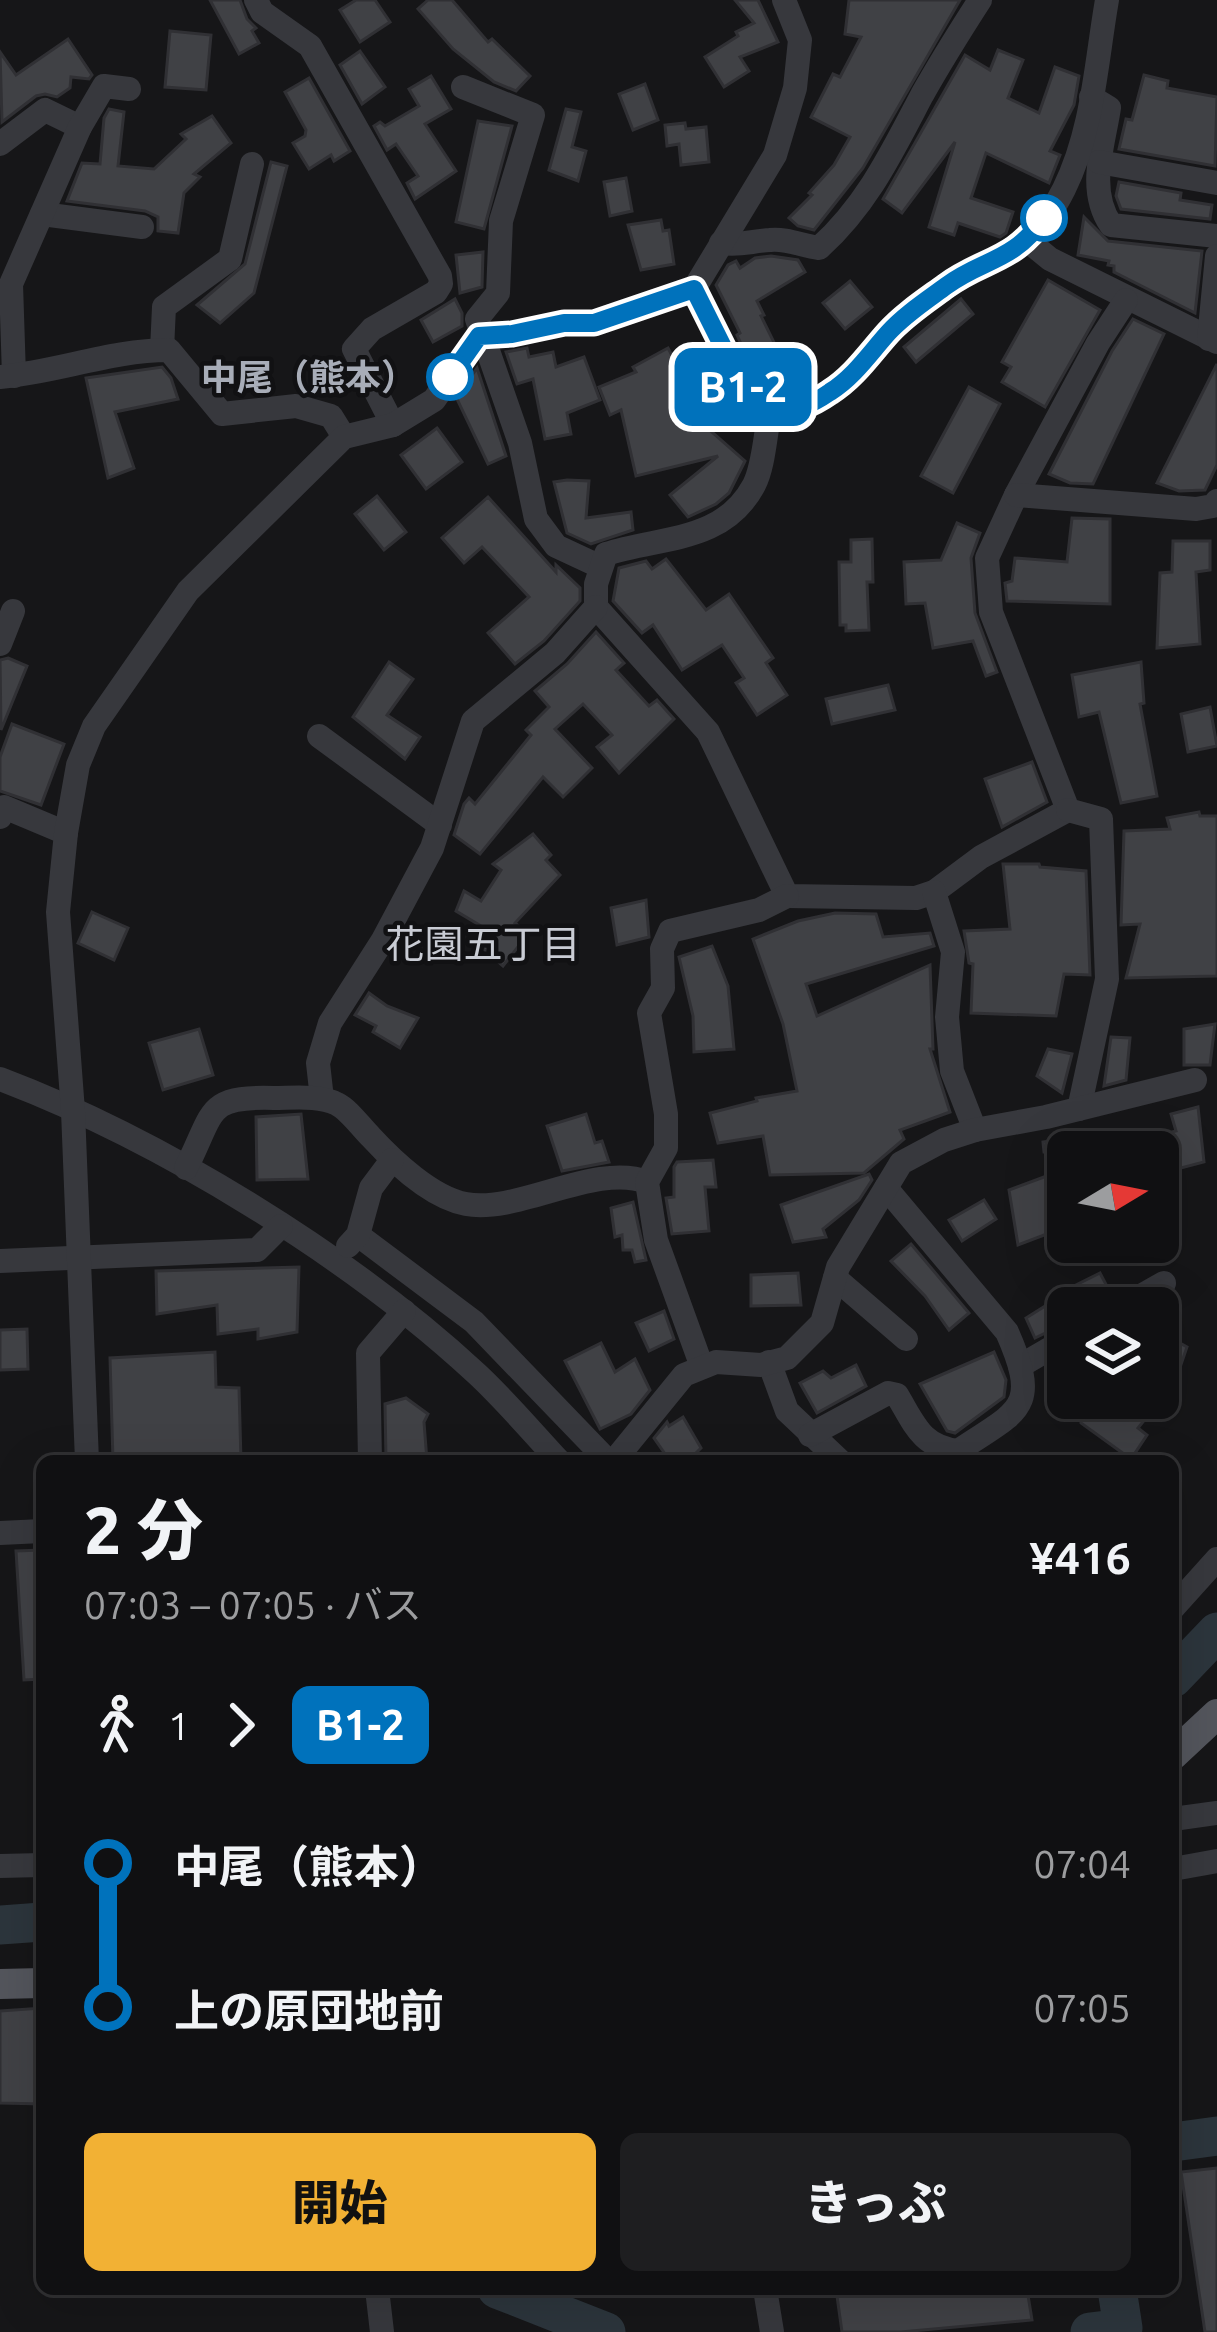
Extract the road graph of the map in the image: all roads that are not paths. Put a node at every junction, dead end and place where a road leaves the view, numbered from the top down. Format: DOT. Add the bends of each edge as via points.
graph roads {
  1 [pos="256,0"];
  2 [pos="784,0"];
  3 [pos="980,0"];
  4 [pos="1107,0"];
  5 [pos="463,87"];
  6 [pos="129,89"];
  7 [pos="1091,97"];
  8 [pos="80,127"];
  9 [pos="0,144"];
  10 [pos="1099,162"];
  11 [pos="252,164"];
  12 [pos="1217,183"];
  13 [pos="42,214"];
  14 [pos="142,227"];
  15 [pos="1217,236"];
  16 [pos="1028,241"];
  17 [pos="721,243"];
  18 [pos="1217,256"];
  19 [pos="694,289"];
  20 [pos="1126,300"];
  21 [pos="479,336"];
  22 [pos="1213,341"];
  23 [pos="162,350"];
  24 [pos="7,376"];
  25 [pos="770,412"];
  26 [pos="393,425"];
  27 [pos="344,436"];
  28 [pos="1016,496"];
  29 [pos="1217,501"];
  30 [pos="601,567"];
  31 [pos="596,607"];
  32 [pos="13,611"];
  33 [pos="0,644"];
  34 [pos="319,736"];
  35 [pos="2,809"];
  36 [pos="1068,810"];
  37 [pos="440,825"];
  38 [pos="65,833"];
  39 [pos="934,892"];
  40 [pos="788,896"];
  41 [pos="0,1079"];
  42 [pos="1195,1081"];
  43 [pos="322,1100"];
  44 [pos="1079,1109"];
  45 [pos="73,1111"];
  46 [pos="976,1130"];
  47 [pos="392,1160"];
  48 [pos="186,1168"];
  49 [pos="647,1182"];
  50 [pos="886,1188"];
  51 [pos="281,1226"];
  52 [pos="358,1234"];
  53 [pos="79,1258"];
  54 [pos="336,1260"];
  55 [pos="0,1261"];
  56 [pos="835,1278"];
  57 [pos="1164,1283"];
  58 [pos="1157,1287"];
  59 [pos="404,1311"];
  60 [pos="906,1339"];
  61 [pos="1047,1350"];
  62 [pos="769,1362"];
  63 [pos="1020,1366"];
  64 [pos="702,1367"];
  65 [pos="810,1435"];
  66 [pos="87,1455"];
  67 [pos="370,1455"];
  68 [pos="553,1455"];
  69 [pos="605,1455"];
  70 [pos="616,1455"];
  71 [pos="833,1455"];
  72 [pos="36,1531"];
  73 [pos="0,1533"];
  74 [pos="1217,1558"];
  75 [pos="1179,1602"];
  76 [pos="1217,1714"];
  77 [pos="1179,1749"];
  78 [pos="1217,1813"];
  79 [pos="1179,1818"];
  80 [pos="1217,1861"];
  81 [pos="36,1865"];
  82 [pos="0,1866"];
  83 [pos="1179,1868"];
  84 [pos="36,1983"];
  85 [pos="0,1984"];
  86 [pos="378,2295"];
  87 [pos="766,2295"];
  88 [pos="382,2332"];
  89 [pos="772,2332"];
  1 -- 26 [label="street" via="310,46 440,276 436,292 372,329 354,349"];
  2 -- 17 [label="street" via="800,40 795,88 775,154"];
  3 -- 17 [label="street" via="880,178 840,230 819,248 785,240"];
  4 -- 7 [label="street"];
  5 -- 21 [label="street" via="533,116 500,220 498,293 477,320"];
  6 -- 8 [label="street" via="104,86"];
  7 -- 10 [label="street" via="1109,108"];
  7 -- 16 [label="street" via="1063,193"];
  8 -- 9 [label="street" via="46,110"];
  8 -- 13 [label="street"];
  10 -- 12 [label="street"];
  10 -- 15 [label="street" via="1101,209 1111,225"];
  11 -- 23 [label="street" via="230,259 164,307"];
  13 -- 14 [label="street"];
  13 -- 24 [label="street" via="11,284"];
  16 -- 20 [label="street"];
  16 -- 25 [label="street" via="951,282 832,391 794,412"];
  17 -- 19 [label="street"];
  18 -- 22 [label="street"];
  19 -- 21 [label="street" via="594,323"];
  19 -- 25 [label="street" via="744,389"];
  20 -- 22 [label="street"];
  20 -- 28 [label="street"];
  21 -- 26 [label="street" via="434,400"];
  21 -- 30 [label="street" via="520,442 536,519 556,546"];
  23 -- 24 [label="street"];
  23 -- 27 [label="street" via="222,413 296,406 331,416"];
  25 -- 30 [label="street" via="755,484 724,522 607,554"];
  26 -- 27 [label="street"];
  27 -- 38 [label="street" via="188,591 94,726"];
  28 -- 29 [label="street" via="1196,509"];
  28 -- 36 [label="street" via="987,558 986,587"];
  30 -- 31 [label="street"];
  31 -- 37 [label="street" via="473,721"];
  31 -- 40 [label="street" via="708,732"];
  32 -- 33 [label="street"];
  34 -- 37 [label="street"];
  35 -- 38 [label="street"];
  36 -- 39 [label="street"];
  36 -- 44 [label="street" via="1101,819 1103,865 1107,979"];
  37 -- 43 [label="street" via="400,911 330,1023 318,1063"];
  38 -- 45 [label="street" via="58,912"];
  39 -- 40 [label="street"];
  39 -- 46 [label="street" via="952,952 952,1071"];
  40 -- 49 [label="street" via="670,931 663,988 649,1013 666,1148"];
  41 -- 45 [label="street"];
  42 -- 44 [label="street"];
  43 -- 47 [label="street" via="340,1105"];
  43 -- 48 [label="street" via="232,1096 218,1105"];
  44 -- 46 [label="street"];
  45 -- 48 [label="street"];
  45 -- 53 [label="street"];
  46 -- 50 [label="street" via="901,1163"];
  47 -- 49 [label="street" via="466,1204 603,1180"];
  47 -- 52 [label="street" via="371,1188"];
  48 -- 51 [label="street"];
  49 -- 64 [label="street" via="656,1240"];
  50 -- 56 [label="street"];
  50 -- 63 [label="street" via="1007,1332"];
  51 -- 53 [label="street" via="257,1250"];
  51 -- 54 [label="street"];
  52 -- 54 [label="street"];
  52 -- 69 [label="street" via="474,1322"];
  53 -- 55 [label="street"];
  53 -- 66 [label="street"];
  54 -- 59 [label="street"];
  56 -- 60 [label="street"];
  56 -- 62 [label="street" via="822,1323 787,1358"];
  57 -- 58 [label="street"];
  59 -- 67 [label="street" via="368,1353"];
  59 -- 68 [label="street"];
  61 -- 63 [label="street"];
  62 -- 64 [label="street"];
  62 -- 65 [label="street" via="787,1411"];
  63 -- 65 [label="street" via="1018,1411 958,1451 935,1448 897,1395 888,1394"];
  64 -- 70 [label="street" via="684,1375"];
  65 -- 71 [label="street"];
  72 -- 73 [label="street"];
  74 -- 75 [label="street"];
  76 -- 77 [label="main road"];
  78 -- 79 [label="street"];
  80 -- 83 [label="street"];
  81 -- 82 [label="street"];
  84 -- 85 [label="main road"];
  86 -- 88 [label="street"];
  87 -- 89 [label="street"];
}
